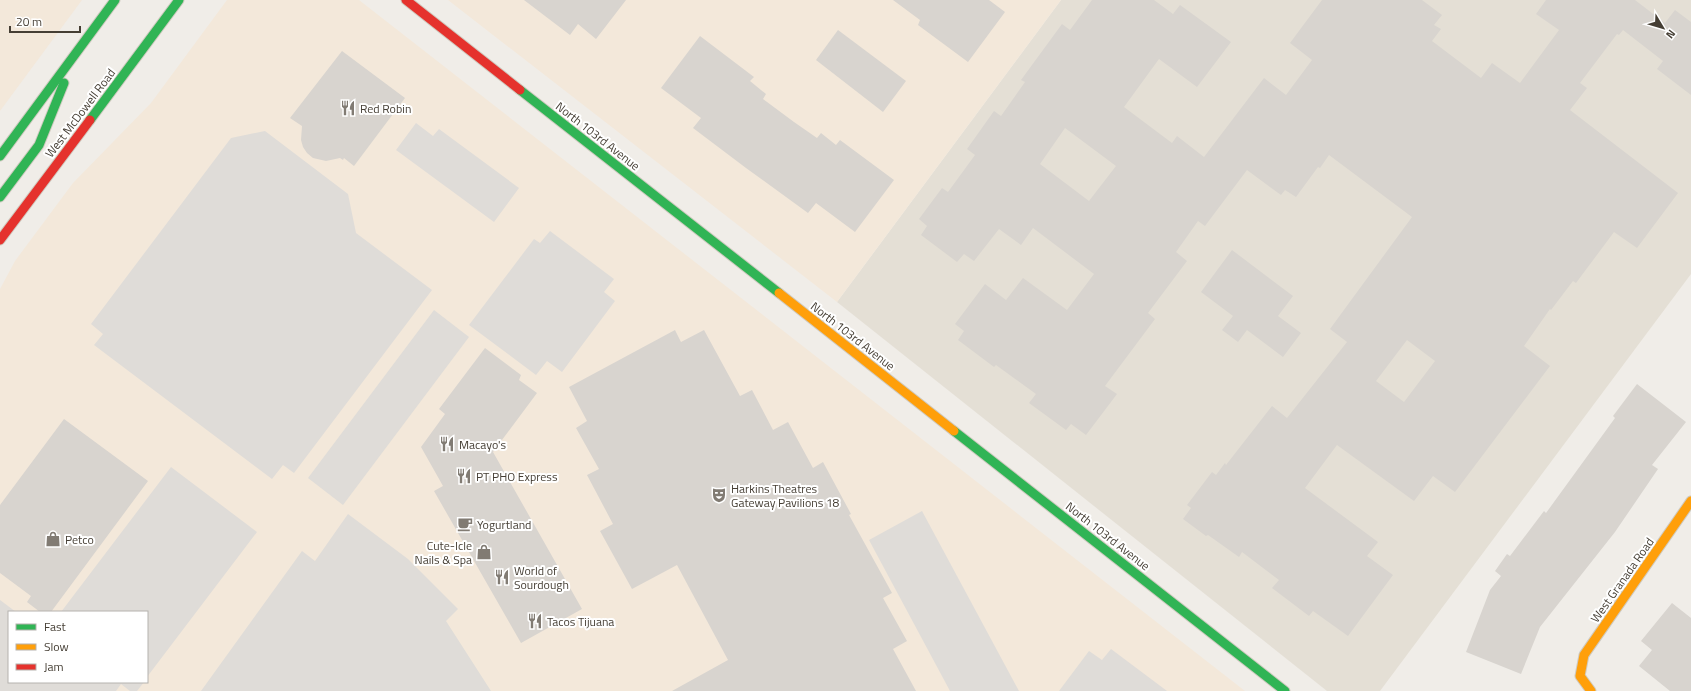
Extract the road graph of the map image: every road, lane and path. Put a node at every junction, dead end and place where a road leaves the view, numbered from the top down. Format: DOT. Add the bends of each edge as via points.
graph roads {
  1 [pos="115,0"];
  2 [pos="180,0"];
  3 [pos="406,0"];
  4 [pos="76,52"];
  5 [pos="0,156"];
  6 [pos="0,197"];
  7 [pos="0,240"];
  8 [pos="1691,502"];
  9 [pos="1285,691"];
  10 [pos="1591,691"];
  1 -- 4 [label="street"];
  2 -- 7 [label="street, West McDowell Road"];
  3 -- 9 [label="street, North 103rd Avenue"];
  4 -- 5 [label="street"];
  4 -- 6 [label="street" via="39,145"];
  8 -- 10 [label="street, West Granada Road" via="1584,656 1580,676"];
}
